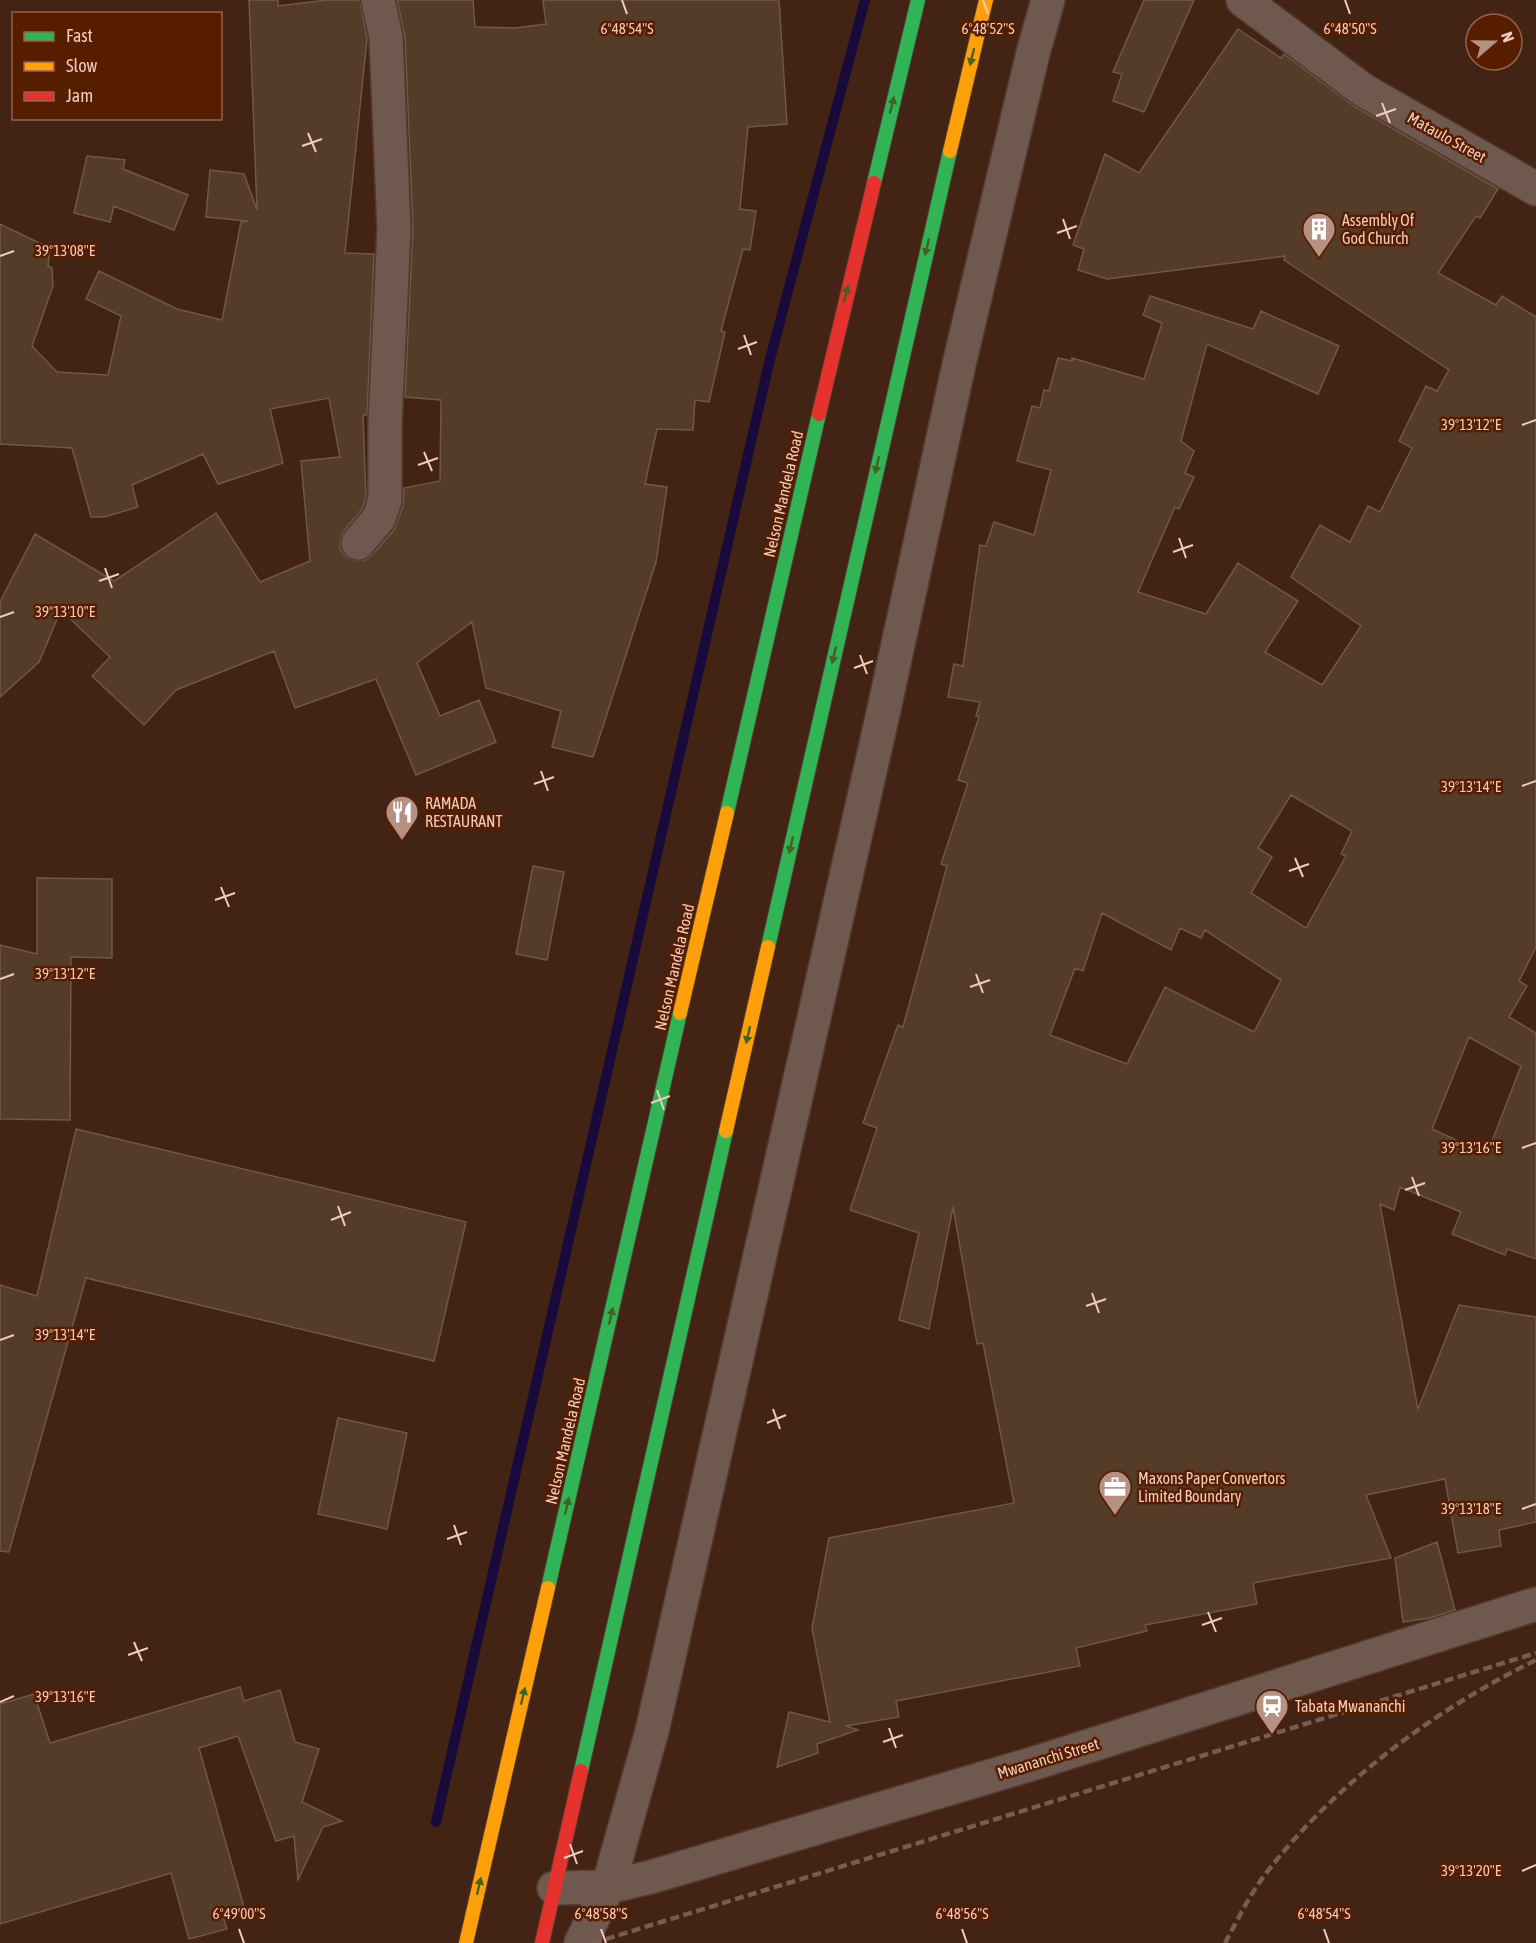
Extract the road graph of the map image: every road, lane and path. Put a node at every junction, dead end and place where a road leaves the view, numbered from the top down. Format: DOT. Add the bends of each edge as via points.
graph roads {
  1 [pos="378,0"];
  2 [pos="918,0"];
  3 [pos="986,0"];
  4 [pos="1048,0"];
  5 [pos="1243,0"];
  6 [pos="1536,189"];
  7 [pos="358,543"];
  8 [pos="1536,1604"];
  9 [pos="608,1887"];
  10 [pos="554,1888"];
  11 [pos="460,1941"];
  12 [pos="542,1943"];
  13 [pos="581,1943"];
  1 -- 7 [label="street" via="386,37 394,229 385,500 379,518"];
  11 -- 2 [label="main road, Nelson Mandela Road, one-way"];
  3 -- 10 [label="main road, one-way"];
  4 -- 9 [label="street" via="960,360 652,1731"];
  5 -- 6 [label="street, Mataulo Street" via="1363,90"];
  8 -- 9 [label="street, Mwananchi Street" via="1035,1763"];
  9 -- 10 [label="street, Mwananchi Street"];
  9 -- 13 [label="street"];
  10 -- 12 [label="main road"];
}
